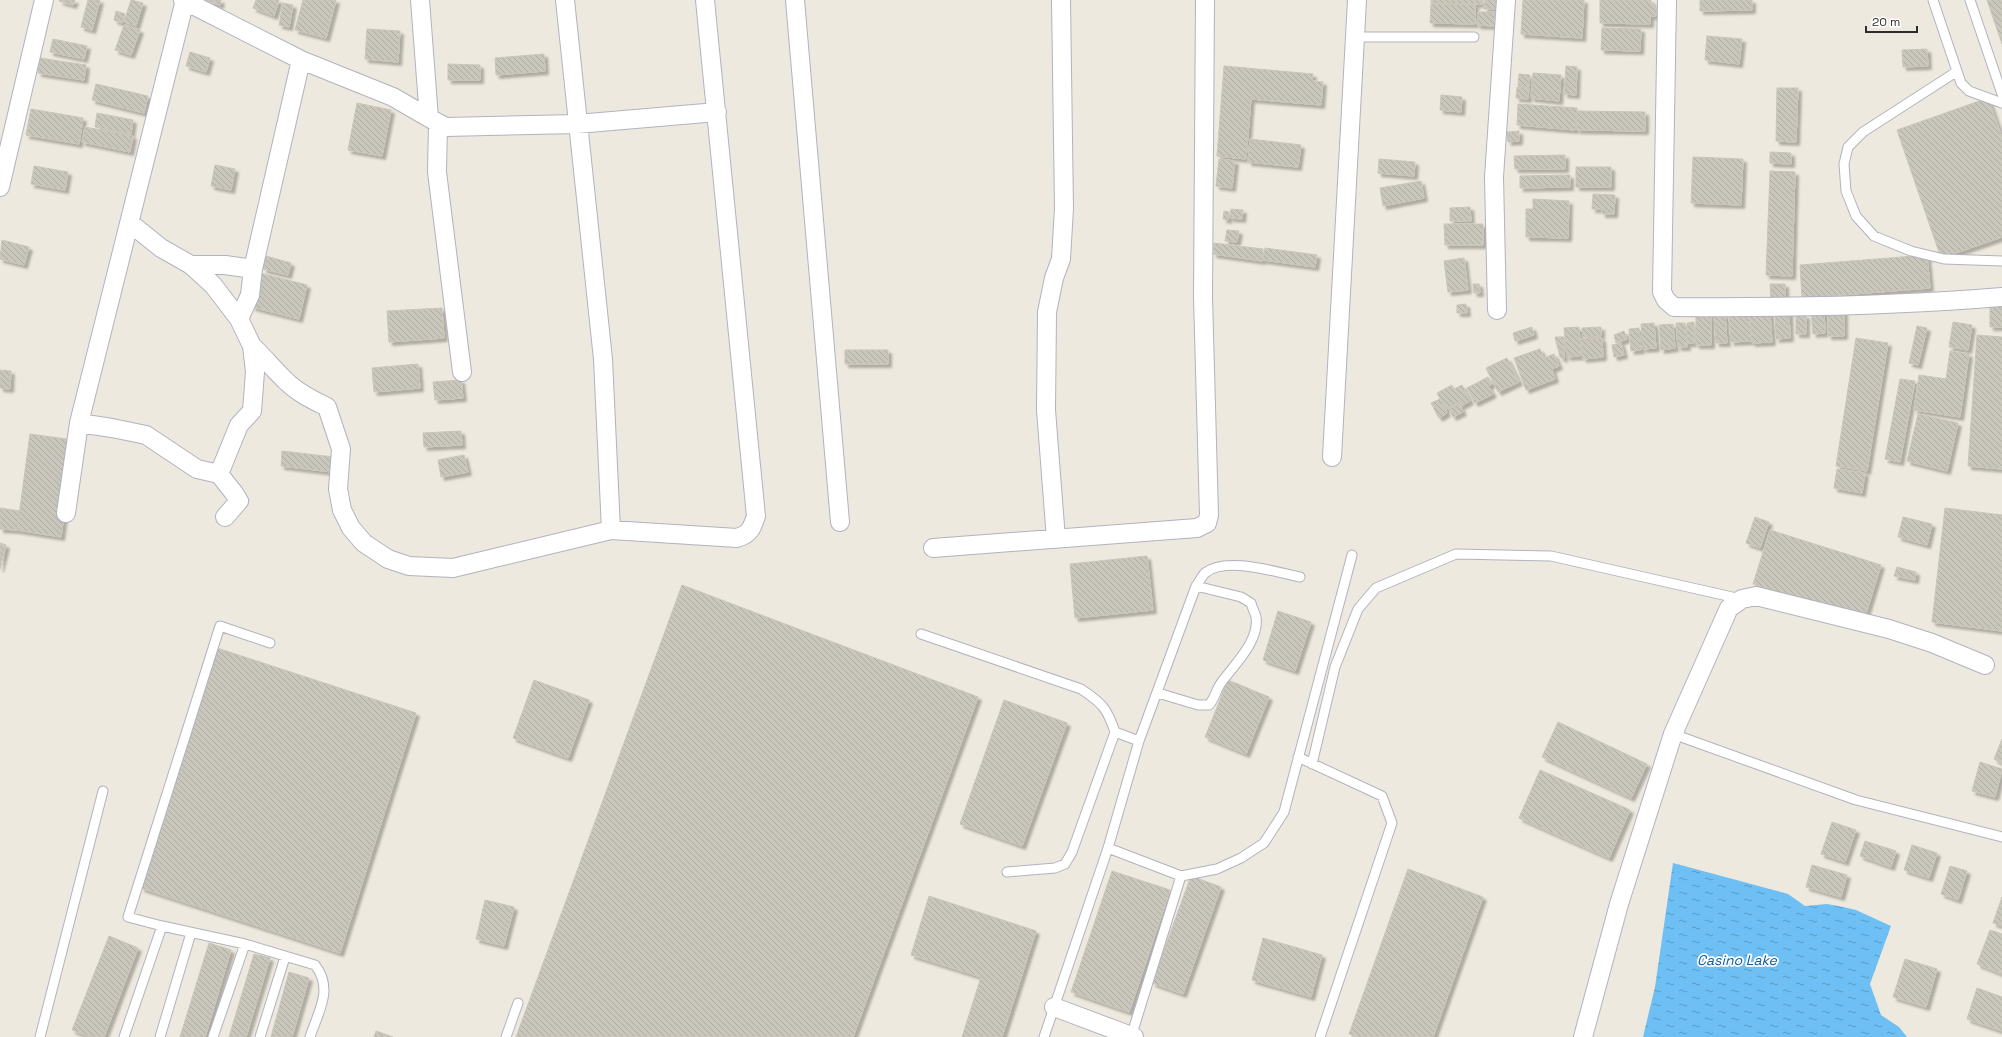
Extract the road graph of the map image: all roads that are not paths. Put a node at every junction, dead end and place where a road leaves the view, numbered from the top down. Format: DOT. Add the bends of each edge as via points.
graph roads {
  1 [pos="44,0"];
  2 [pos="184,0"];
  3 [pos="420,0"];
  4 [pos="565,0"];
  5 [pos="705,0"];
  6 [pos="796,0"];
  7 [pos="1061,0"];
  8 [pos="1205,0"];
  9 [pos="1357,0"];
  10 [pos="1506,0"];
  11 [pos="1667,0"];
  12 [pos="1933,0"];
  13 [pos="1970,0"];
  14 [pos="1355,37"];
  15 [pos="1474,37"];
  16 [pos="301,60"];
  17 [pos="1956,72"];
  18 [pos="2002,94"];
  19 [pos="2002,103"];
  20 [pos="717,112"];
  21 [pos="433,121"];
  22 [pos="577,124"];
  23 [pos="0,187"];
  24 [pos="130,223"];
  25 [pos="2002,261"];
  26 [pos="191,265"];
  27 [pos="253,269"];
  28 [pos="2002,297"];
  29 [pos="1497,310"];
  30 [pos="239,319"];
  31 [pos="252,346"];
  32 [pos="462,372"];
  33 [pos="79,423"];
  34 [pos="1332,457"];
  35 [pos="219,474"];
  36 [pos="66,513"];
  37 [pos="225,517"];
  38 [pos="840,522"];
  39 [pos="611,530"];
  40 [pos="1056,538"];
  41 [pos="933,548"];
  42 [pos="1352,554"];
  43 [pos="1300,577"];
  44 [pos="1196,586"];
  45 [pos="1742,599"];
  46 [pos="921,634"];
  47 [pos="270,644"];
  48 [pos="1985,665"];
  49 [pos="1158,693"];
  50 [pos="1115,732"];
  51 [pos="1672,734"];
  52 [pos="1139,741"];
  53 [pos="1298,758"];
  54 [pos="1312,764"];
  55 [pos="103,791"];
  56 [pos="2002,837"];
  57 [pos="1108,848"];
  58 [pos="1007,872"];
  59 [pos="1181,876"];
  60 [pos="162,926"];
  61 [pos="191,934"];
  62 [pos="245,944"];
  63 [pos="285,956"];
  64 [pos="518,1003"];
  65 [pos="1054,1007"];
  66 [pos="40,1037"];
  67 [pos="124,1037"];
  68 [pos="160,1037"];
  69 [pos="213,1037"];
  70 [pos="260,1037"];
  71 [pos="310,1037"];
  72 [pos="506,1037"];
  73 [pos="1044,1037"];
  74 [pos="1132,1037"];
  75 [pos="1320,1037"];
  76 [pos="1583,1037"];
  1 -- 23 [label="street"];
  2 -- 16 [label="street"];
  2 -- 24 [label="street"];
  3 -- 21 [label="street"];
  4 -- 22 [label="street"];
  5 -- 20 [label="street"];
  6 -- 38 [label="street"];
  7 -- 40 [label="street" via="1064,208 1061,259 1047,312 1046,410"];
  8 -- 40 [label="street" via="1203,297 1209,515 1207,523 1197,528"];
  9 -- 14 [label="street"];
  10 -- 29 [label="street" via="1494,177"];
  11 -- 28 [label="street" via="1662,292 1666,300 1674,307 1748,308"];
  12 -- 17 [label="lane"];
  13 -- 18 [label="lane"];
  14 -- 15 [label="lane"];
  14 -- 34 [label="street"];
  16 -- 21 [label="street" via="393,96"];
  16 -- 27 [label="street"];
  17 -- 19 [label="lane" via="1961,83 1969,91"];
  17 -- 25 [label="lane" via="1863,132 1848,147 1844,164 1846,191 1856,216 1874,236 1944,259"];
  20 -- 22 [label="street"];
  20 -- 39 [label="street" via="756,516 752,530 737,538"];
  21 -- 22 [label="street" via="463,128"];
  21 -- 32 [label="street" via="436,172"];
  22 -- 39 [label="street" via="603,359"];
  24 -- 26 [label="street" via="161,248"];
  24 -- 33 [label="street"];
  26 -- 27 [label="street" via="225,265"];
  26 -- 30 [label="street" via="213,285"];
  27 -- 30 [label="street" via="250,295"];
  30 -- 31 [label="street"];
  31 -- 35 [label="street" via="255,372 252,411 239,425"];
  31 -- 39 [label="street" via="287,383 327,407 341,449 338,489 342,510 351,528 364,543 388,559 409,566 453,568"];
  33 -- 35 [label="street" via="146,435 197,469"];
  33 -- 36 [label="street"];
  35 -- 37 [label="street" via="238,501"];
  40 -- 41 [label="street"];
  42 -- 53 [label="lane"];
  43 -- 44 [label="lane" via="1227,564 1205,572"];
  44 -- 49 [label="lane"];
  44 -- 49 [label="lane" via="1241,597 1251,603 1256,618 1252,638 1239,662 1220,684 1214,700 1209,705"];
  45 -- 48 [label="street" via="1756,596 1888,629"];
  45 -- 51 [label="street" via="1729,608"];
  45 -- 54 [label="lane" via="1551,556 1456,554 1376,588 1358,609 1335,667"];
  46 -- 50 [label="lane" via="1081,689 1099,701 1109,716"];
  47 -- 60 [label="lane" via="220,626 128,917"];
  49 -- 52 [label="lane"];
  50 -- 52 [label="lane"];
  50 -- 58 [label="lane" via="1072,852 1065,864 1055,868"];
  51 -- 56 [label="lane" via="1856,800"];
  51 -- 76 [label="street" via="1619,904"];
  52 -- 57 [label="lane"];
  53 -- 54 [label="lane"];
  53 -- 59 [label="lane" via="1284,812 1264,843 1217,869"];
  54 -- 75 [label="lane" via="1382,796 1392,823"];
  55 -- 66 [label="lane"];
  57 -- 59 [label="lane"];
  57 -- 65 [label="lane"];
  59 -- 74 [label="lane"];
  60 -- 61 [label="lane"];
  60 -- 67 [label="lane"];
  61 -- 62 [label="lane"];
  61 -- 68 [label="lane"];
  62 -- 63 [label="lane"];
  62 -- 69 [label="lane"];
  63 -- 70 [label="lane"];
  63 -- 71 [label="lane" via="315,965 322,974 326,990"];
  64 -- 72 [label="lane"];
  65 -- 73 [label="lane"];
  65 -- 74 [label="street"];
}
